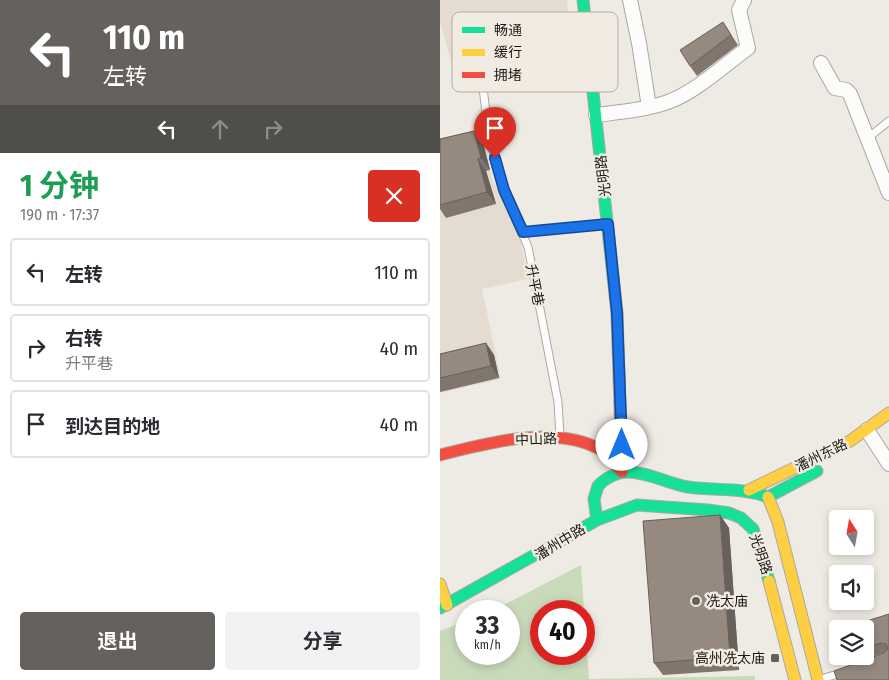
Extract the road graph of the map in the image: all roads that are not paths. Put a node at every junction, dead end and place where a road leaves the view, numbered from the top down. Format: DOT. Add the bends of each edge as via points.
graph roads {
  1 [pos="630,0"];
  2 [pos="744,0"];
  3 [pos="822,63"];
  4 [pos="485,92"];
  5 [pos="593,92"];
  6 [pos="649,107"];
  7 [pos="596,115"];
  8 [pos="889,121"];
  9 [pos="489,136"];
  10 [pos="480,137"];
  11 [pos="868,138"];
  12 [pos="889,193"];
  13 [pos="608,224"];
  14 [pos="523,232"];
  15 [pos="889,413"];
  16 [pos="875,434"];
  17 [pos="560,438"];
  18 [pos="440,455"];
  19 [pos="889,464"];
  20 [pos="622,472"];
  21 [pos="749,490"];
  22 [pos="768,497"];
  23 [pos="597,520"];
  24 [pos="440,584"];
  25 [pos="443,607"];
  26 [pos="853,669"];
  27 [pos="795,680"];
  28 [pos="818,680"];
  1 -- 6 [label="street"];
  2 -- 6 [label="street" via="739,10 748,48 686,92 668,102"];
  3 -- 11 [label="street" via="835,88 849,92"];
  4 -- 9 [label="lane, 升平巷"];
  5 -- 7 [label="main road, 光明路"];
  6 -- 7 [label="street"];
  7 -- 13 [label="main road, 光明路"];
  8 -- 11 [label="lane"];
  9 -- 10 [label="lane"];
  9 -- 14 [label="lane, 升平巷" via="504,190"];
  11 -- 12 [label="street"];
  13 -- 14 [label="lane"];
  13 -- 20 [label="main road, 光明路" via="617,313"];
  14 -- 17 [label="lane, 升平巷" via="558,402"];
  15 -- 16 [label="main road, 潘州东路"];
  16 -- 19 [label="street"];
  16 -- 21 [label="main road, 潘州东路"];
  16 -- 22 [label="main road, 潘州东路" via="829,465"];
  17 -- 18 [label="main road, 中山路" via="520,438"];
  17 -- 20 [label="main road, 中山路" via="602,450"];
  20 -- 21 [label="main road" via="641,472 685,486"];
  20 -- 23 [label="main road, 潘州中路" via="596,488"];
  21 -- 22 [label="main road"];
  22 -- 28 [label="main road, 光明路" via="778,522"];
  23 -- 25 [label="main road, 潘州中路"];
  23 -- 27 [label="main road, 光明路" via="637,505 708,510 748,522 773,593"];
  24 -- 25 [label="main road"];
  26 -- 28 [label="lane"];
}
